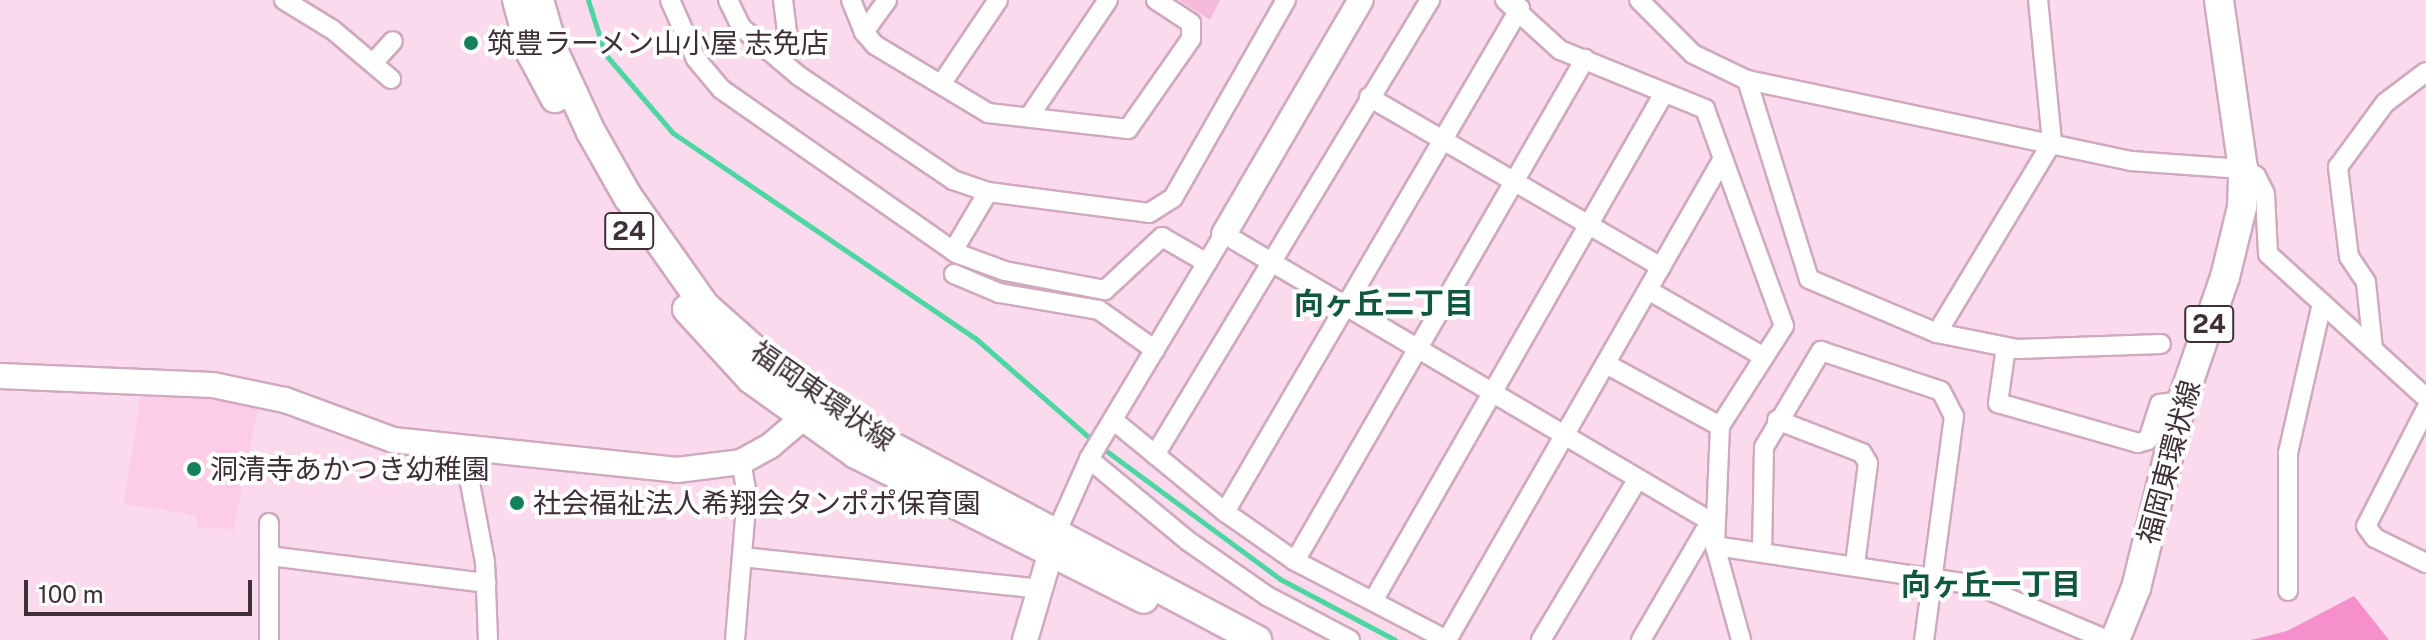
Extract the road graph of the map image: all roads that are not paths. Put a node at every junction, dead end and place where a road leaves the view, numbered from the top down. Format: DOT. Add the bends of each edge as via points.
graph roads {
  1 [pos="284,0"];
  2 [pos="517,0"];
  3 [pos="539,0"];
  4 [pos="670,0"];
  5 [pos="728,0"];
  6 [pos="783,0"];
  7 [pos="851,0"];
  8 [pos="887,0"];
  9 [pos="998,0"];
  10 [pos="1108,0"];
  11 [pos="1156,0"];
  12 [pos="1286,0"];
  13 [pos="1361,0"];
  14 [pos="1430,0"];
  15 [pos="1639,0"];
  16 [pos="2038,0"];
  17 [pos="2219,0"];
  18 [pos="1513,4"];
  19 [pos="864,32"];
  20 [pos="393,41"];
  21 [pos="1585,59"];
  22 [pos="780,60"];
  23 [pos="374,62"];
  24 [pos="2426,72"];
  25 [pos="391,79"];
  26 [pos="1747,80"];
  27 [pos="942,83"];
  28 [pos="1664,93"];
  29 [pos="1369,97"];
  30 [pos="1029,117"];
  31 [pos="1443,141"];
  32 [pos="2052,142"];
  33 [pos="1721,162"];
  34 [pos="2243,169"];
  35 [pos="1515,182"];
  36 [pos="988,192"];
  37 [pos="1588,226"];
  38 [pos="1224,234"];
  39 [pos="953,251"];
  40 [pos="1207,263"];
  41 [pos="1271,263"];
  42 [pos="1661,267"];
  43 [pos="954,274"];
  44 [pos="1648,290"];
  45 [pos="2322,303"];
  46 [pos="1345,308"];
  47 [pos="1937,333"];
  48 [pos="2161,344"];
  49 [pos="2006,347"];
  50 [pos="2373,349"];
  51 [pos="1155,350"];
  52 [pos="1420,350"];
  53 [pos="1764,357"];
  54 [pos="1608,365"];
  55 [pos="0,376"];
  56 [pos="1493,394"];
  57 [pos="2426,398"];
  58 [pos="2182,401"];
  59 [pos="809,406"];
  60 [pos="2426,409"];
  61 [pos="1113,420"];
  62 [pos="1777,420"];
  63 [pos="1720,426"];
  64 [pos="1567,437"];
  65 [pos="464,451"];
  66 [pos="1155,455"];
  67 [pos="1089,459"];
  68 [pos="741,462"];
  69 [pos="1637,480"];
  70 [pos="1225,512"];
  71 [pos="269,523"];
  72 [pos="1715,524"];
  73 [pos="1054,542"];
  74 [pos="1715,546"];
  75 [pos="1762,552"];
  76 [pos="269,556"];
  77 [pos="742,557"];
  78 [pos="1295,561"];
  79 [pos="2426,563"];
  80 [pos="1855,564"];
  81 [pos="1932,575"];
  82 [pos="486,583"];
  83 [pos="1039,589"];
  84 [pos="2288,591"];
  85 [pos="1373,601"];
  86 [pos="1739,638"];
  87 [pos="269,640"];
  88 [pos="488,640"];
  89 [pos="735,640"];
  90 [pos="1025,640"];
  91 [pos="1218,640"];
  92 [pos="1257,640"];
  93 [pos="1350,640"];
  94 [pos="1447,640"];
  95 [pos="1541,640"];
  96 [pos="1641,640"];
  97 [pos="1924,640"];
  98 [pos="2107,640"];
  99 [pos="2115,640"];
  1 -- 23 [label="street"];
  2 -- 59 [label="main road, 福岡東環状線 / 24" via="532,55 616,214 697,323 751,379"];
  3 -- 59 [label="main road, 福岡東環状線 / 24" via="554,52 591,132 665,253 705,306"];
  4 -- 39 [label="street" via="696,59 721,89"];
  5 -- 22 [label="street" via="741,27"];
  6 -- 22 [label="street" via="787,32"];
  7 -- 19 [label="street"];
  8 -- 19 [label="street"];
  9 -- 27 [label="street"];
  10 -- 30 [label="street"];
  11 -- 30 [label="street" via="1191,23 1191,39 1128,129"];
  12 -- 36 [label="street" via="1173,198 1162,207 1149,213"];
  13 -- 38 [label="street"];
  14 -- 29 [label="street"];
  15 -- 26 [label="street" via="1693,54"];
  16 -- 32 [label="street"];
  17 -- 34 [label="main road, 福岡東環状線 / 24"];
  18 -- 21 [label="street" via="1560,50"];
  18 -- 31 [label="street"];
  19 -- 27 [label="street" via="875,45"];
  20 -- 23 [label="street"];
  21 -- 28 [label="street"];
  21 -- 35 [label="street"];
  22 -- 36 [label="street" via="953,180"];
  23 -- 25 [label="street"];
  24 -- 50 [label="street" via="2385,103 2338,167 2349,257 2366,282"];
  26 -- 32 [label="street"];
  26 -- 47 [label="street" via="1809,279"];
  27 -- 30 [label="street" via="988,113"];
  28 -- 33 [label="street" via="1705,109"];
  28 -- 37 [label="street"];
  29 -- 31 [label="street"];
  29 -- 41 [label="street"];
  31 -- 35 [label="street"];
  31 -- 46 [label="street"];
  32 -- 34 [label="street" via="2131,161"];
  32 -- 47 [label="street"];
  33 -- 42 [label="street"];
  33 -- 53 [label="street" via="1784,326"];
  34 -- 45 [label="street" via="2256,176 2265,194 2268,254"];
  34 -- 58 [label="main road, 福岡東環状線 / 24" via="2242,207 2225,277"];
  35 -- 37 [label="street"];
  35 -- 52 [label="street"];
  36 -- 39 [label="street"];
  37 -- 42 [label="street"];
  37 -- 56 [label="street"];
  38 -- 40 [label="street"];
  38 -- 41 [label="street"];
  39 -- 40 [label="street" via="1005,271 1105,290 1162,237"];
  40 -- 51 [label="street"];
  41 -- 46 [label="street"];
  41 -- 66 [label="street"];
  42 -- 44 [label="street"];
  43 -- 51 [label="street" via="999,293 1099,310"];
  44 -- 53 [label="street"];
  44 -- 54 [label="street"];
  45 -- 50 [label="street"];
  45 -- 84 [label="street" via="2288,453"];
  46 -- 52 [label="street"];
  46 -- 70 [label="street"];
  47 -- 49 [label="street"];
  48 -- 49 [label="street"];
  49 -- 58 [label="street" via="1998,403 2138,443 2148,440 2160,404"];
  50 -- 57 [label="street"];
  51 -- 61 [label="street"];
  52 -- 56 [label="street"];
  52 -- 78 [label="street"];
  53 -- 63 [label="street"];
  54 -- 63 [label="street"];
  54 -- 64 [label="street"];
  55 -- 65 [label="street" via="213,385 285,400 393,440"];
  56 -- 64 [label="street"];
  56 -- 85 [label="street"];
  58 -- 99 [label="main road, 福岡東環状線 / 24" via="2143,561"];
  59 -- 68 [label="street" via="770,446"];
  59 -- 73 [label="main road, 福岡東環状線 / 24" via="856,454"];
  60 -- 79 [label="street" via="2366,526 2375,538"];
  61 -- 66 [label="street"];
  61 -- 67 [label="street"];
  62 -- 75 [label="street" via="1764,447"];
  62 -- 80 [label="street" via="1862,453 1868,463"];
  62 -- 81 [label="street" via="1821,351 1941,391 1954,416"];
  63 -- 72 [label="street"];
  64 -- 69 [label="street"];
  64 -- 94 [label="street"];
  65 -- 68 [label="street" via="677,470"];
  65 -- 82 [label="street"];
  66 -- 70 [label="street"];
  67 -- 73 [label="street"];
  67 -- 93 [label="street" via="1188,541 1267,596"];
  68 -- 77 [label="street" via="747,495"];
  69 -- 72 [label="street"];
  69 -- 95 [label="street"];
  70 -- 78 [label="street"];
  71 -- 76 [label="street"];
  72 -- 74 [label="street"];
  72 -- 96 [label="street" via="1704,532"];
  73 -- 83 [label="street"];
  73 -- 91 [label="main road, 福岡東環状線 / 24"];
  73 -- 92 [label="main road, 福岡東環状線 / 24"];
  74 -- 75 [label="street"];
  74 -- 86 [label="street"];
  75 -- 80 [label="street"];
  76 -- 82 [label="street"];
  76 -- 87 [label="street"];
  77 -- 83 [label="street"];
  77 -- 89 [label="street"];
  78 -- 85 [label="street"];
  80 -- 81 [label="street"];
  81 -- 97 [label="street"];
  81 -- 98 [label="street" via="1977,585"];
  82 -- 88 [label="street"];
  83 -- 90 [label="street"];
  85 -- 94 [label="street"];
}
